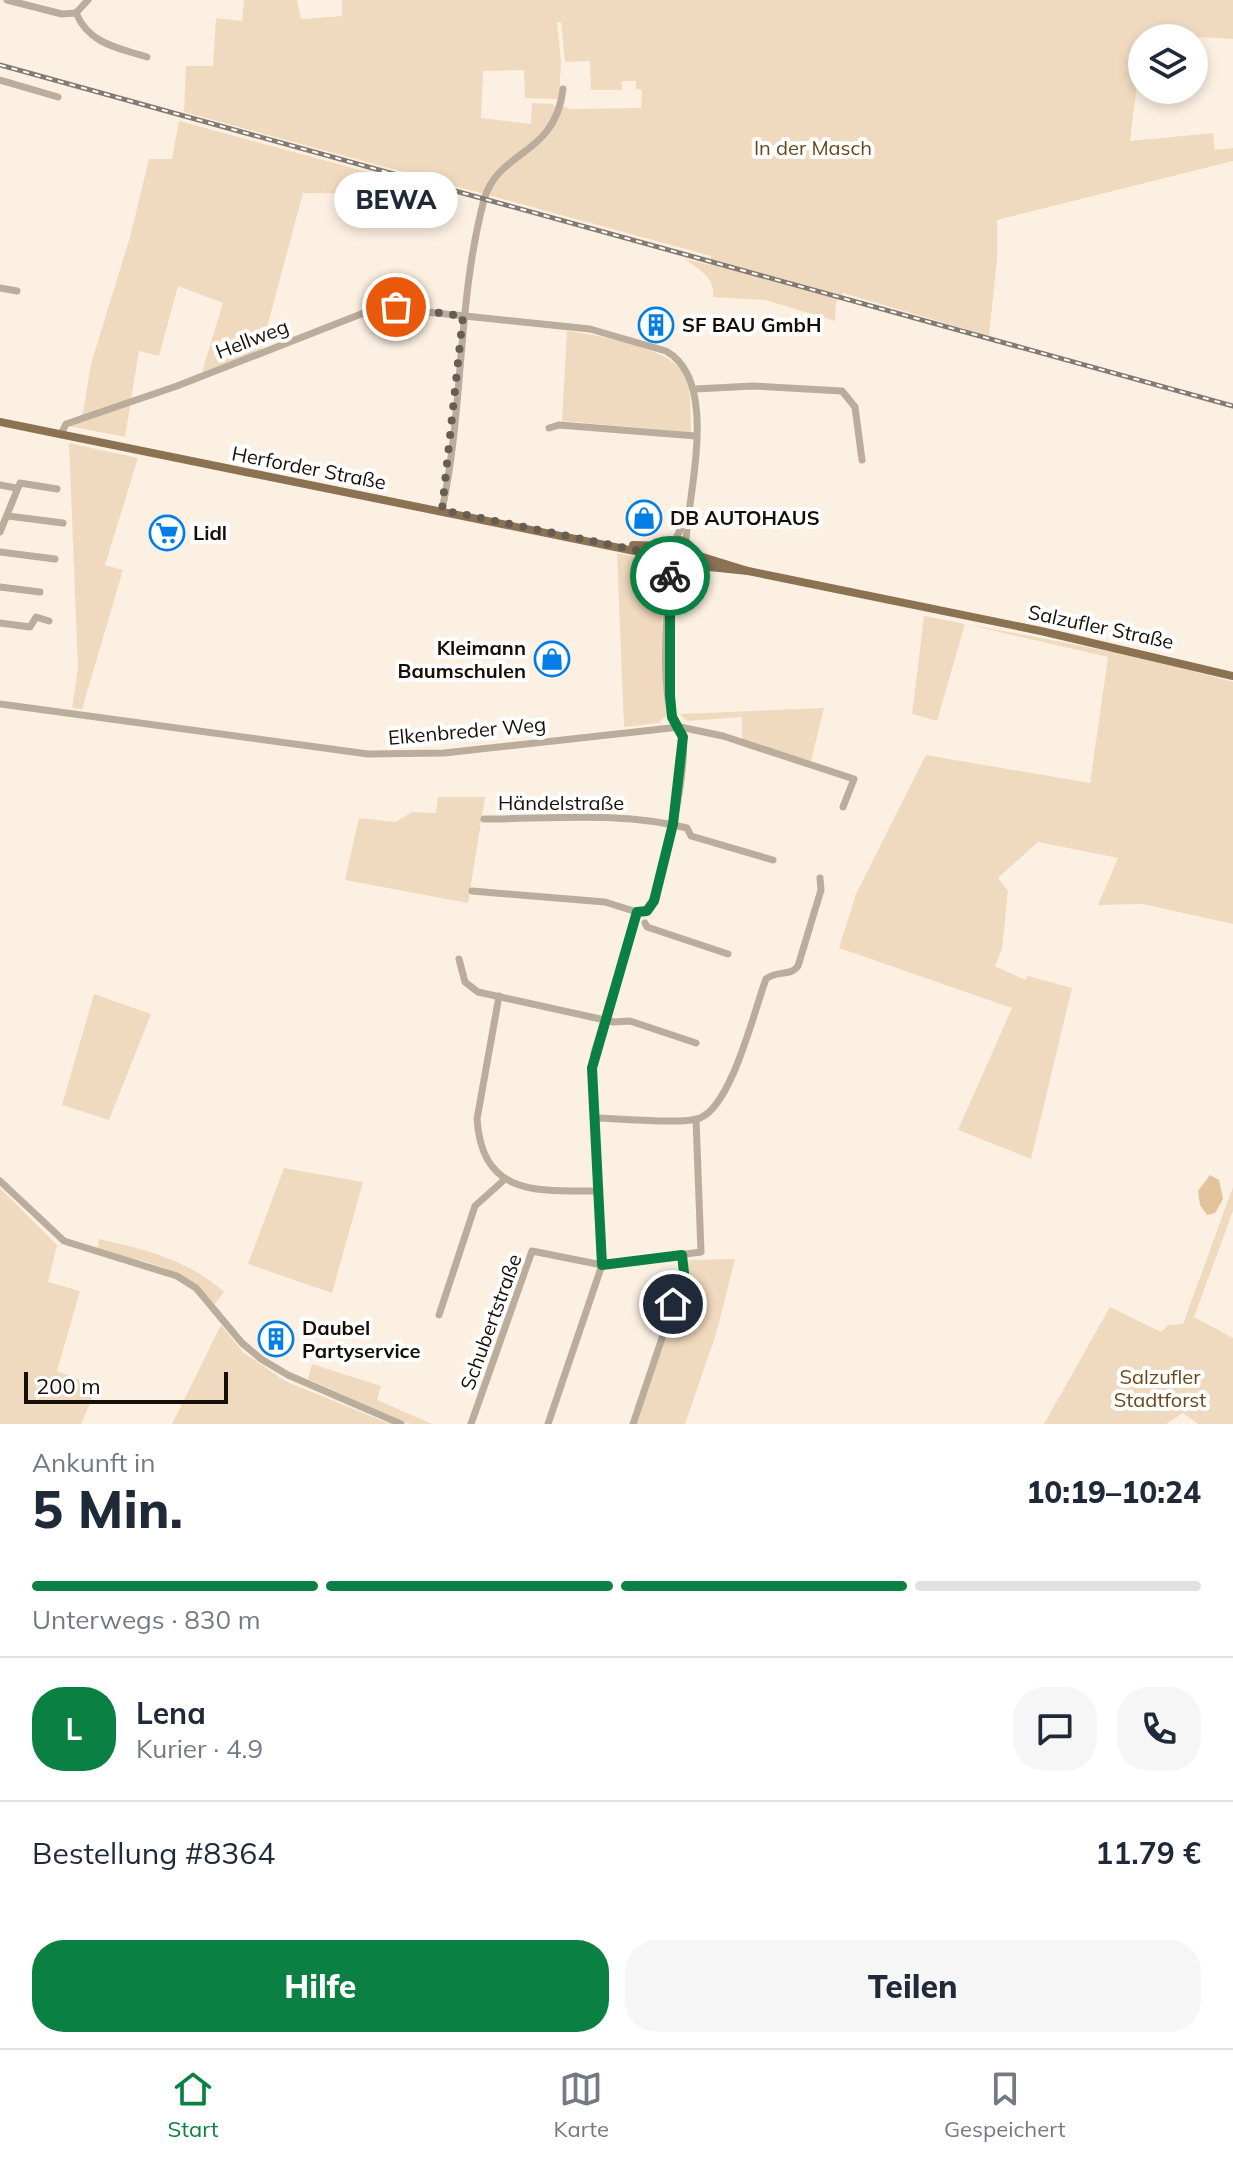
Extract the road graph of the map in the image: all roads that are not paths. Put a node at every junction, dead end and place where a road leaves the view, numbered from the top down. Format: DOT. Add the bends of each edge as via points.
graph roads {
  1 [pos="7,0"];
  2 [pos="88,0"];
  3 [pos="76,13"];
  4 [pos="147,57"];
  5 [pos="0,80"];
  6 [pos="563,89"];
  7 [pos="58,97"];
  8 [pos="0,288"];
  9 [pos="17,291"];
  10 [pos="463,316"];
  11 [pos="695,389"];
  12 [pos="0,422"];
  13 [pos="549,428"];
  14 [pos="61,434"];
  15 [pos="696,436"];
  16 [pos="862,460"];
  17 [pos="0,485"];
  18 [pos="16,488"];
  19 [pos="57,489"];
  20 [pos="442,510"];
  21 [pos="8,516"];
  22 [pos="686,518"];
  23 [pos="63,523"];
  24 [pos="0,532"];
  25 [pos="686,542"];
  26 [pos="671,543"];
  27 [pos="613,544"];
  28 [pos="0,552"];
  29 [pos="693,554"];
  30 [pos="664,557"];
  31 [pos="55,559"];
  32 [pos="690,565"];
  33 [pos="670,567"];
  34 [pos="681,570"];
  35 [pos="748,571"];
  36 [pos="0,587"];
  37 [pos="40,592"];
  38 [pos="668,605"];
  39 [pos="49,621"];
  40 [pos="0,623"];
  41 [pos="1233,676"];
  42 [pos="0,704"];
  43 [pos="680,727"];
  44 [pos="843,807"];
  45 [pos="484,819"];
  46 [pos="673,824"];
  47 [pos="773,860"];
  48 [pos="820,878"];
  49 [pos="472,891"];
  50 [pos="647,911"];
  51 [pos="636,916"];
  52 [pos="645,923"];
  53 [pos="728,954"];
  54 [pos="459,959"];
  55 [pos="499,996"];
  56 [pos="604,1019"];
  57 [pos="696,1043"];
  58 [pos="594,1118"];
  59 [pos="696,1119"];
  60 [pos="505,1179"];
  61 [pos="0,1181"];
  62 [pos="598,1191"];
  63 [pos="682,1255"];
  64 [pos="602,1265"];
  65 [pos="439,1315"];
  66 [pos="401,1424"];
  67 [pos="471,1424"];
  68 [pos="548,1424"];
  69 [pos="633,1424"];
  1 -- 3 [label="street"];
  2 -- 3 [label="street"];
  3 -- 4 [label="street" via="94,38"];
  5 -- 7 [label="street"];
  6 -- 10 [label="street" via="561,107 547,134 498,174 487,191"];
  8 -- 9 [label="street"];
  10 -- 11 [label="street, Hellweg" via="590,329 666,351 684,365"];
  10 -- 14 [label="street, Hellweg" via="379,307 177,386 89,414 66,424"];
  10 -- 20 [label="street"];
  11 -- 15 [label="street"];
  11 -- 16 [label="street" via="842,391 855,407"];
  12 -- 14 [label="main road, Herforder Straße"];
  13 -- 15 [label="street"];
  14 -- 20 [label="main road, Herforder Straße"];
  15 -- 22 [label="street"];
  17 -- 18 [label="street"];
  18 -- 19 [label="street" via="20,483"];
  18 -- 21 [label="street"];
  20 -- 27 [label="main road, Herforder Straße"];
  21 -- 23 [label="street"];
  21 -- 24 [label="street"];
  22 -- 25 [label="street"];
  22 -- 26 [label="street"];
  25 -- 26 [label="main road"];
  25 -- 29 [label="main road"];
  26 -- 27 [label="main road, Herforder Straße"];
  26 -- 30 [label="main road"];
  27 -- 30 [label="main road, Herforder Straße"];
  28 -- 31 [label="street"];
  29 -- 32 [label="main road"];
  29 -- 35 [label="main road"];
  30 -- 33 [label="main road"];
  32 -- 34 [label="main road"];
  32 -- 35 [label="main road"];
  33 -- 34 [label="main road"];
  33 -- 38 [label="street"];
  34 -- 38 [label="street"];
  35 -- 41 [label="main road, Salzufler Straße" via="1154,654"];
  36 -- 37 [label="street"];
  38 -- 43 [label="street" via="672,717"];
  39 -- 40 [label="street" via="36,617 30,627"];
  42 -- 43 [label="street, Elkenbreder Weg" via="368,754 444,753"];
  43 -- 44 [label="street, Elkenbreder Weg" via="854,779"];
  43 -- 46 [label="street"];
  45 -- 46 [label="street, Händelstraße" via="611,816"];
  46 -- 47 [label="street, Händelstraße" via="687,828 691,836"];
  46 -- 50 [label="street" via="662,875"];
  48 -- 59 [label="street" via="798,966 766,979 721,1099"];
  49 -- 51 [label="street" via="605,902"];
  50 -- 51 [label="street"];
  50 -- 52 [label="street"];
  51 -- 52 [label="street"];
  51 -- 56 [label="street"];
  52 -- 53 [label="street"];
  54 -- 55 [label="street" via="469,987"];
  55 -- 56 [label="street"];
  55 -- 60 [label="street" via="477,1119 482,1150"];
  56 -- 57 [label="street" via="630,1021"];
  56 -- 58 [label="street" via="592,1068"];
  58 -- 59 [label="street"];
  58 -- 62 [label="street"];
  59 -- 63 [label="street" via="701,1252"];
  60 -- 62 [label="street" via="542,1191"];
  60 -- 65 [label="street" via="475,1206"];
  61 -- 66 [label="street" via="64,1241 177,1276 196,1288 261,1359"];
  62 -- 64 [label="street"];
  63 -- 64 [label="street"];
  63 -- 69 [label="street" via="684,1273"];
  64 -- 67 [label="street, Schubertstraße" via="532,1251"];
  64 -- 68 [label="street"];
}
